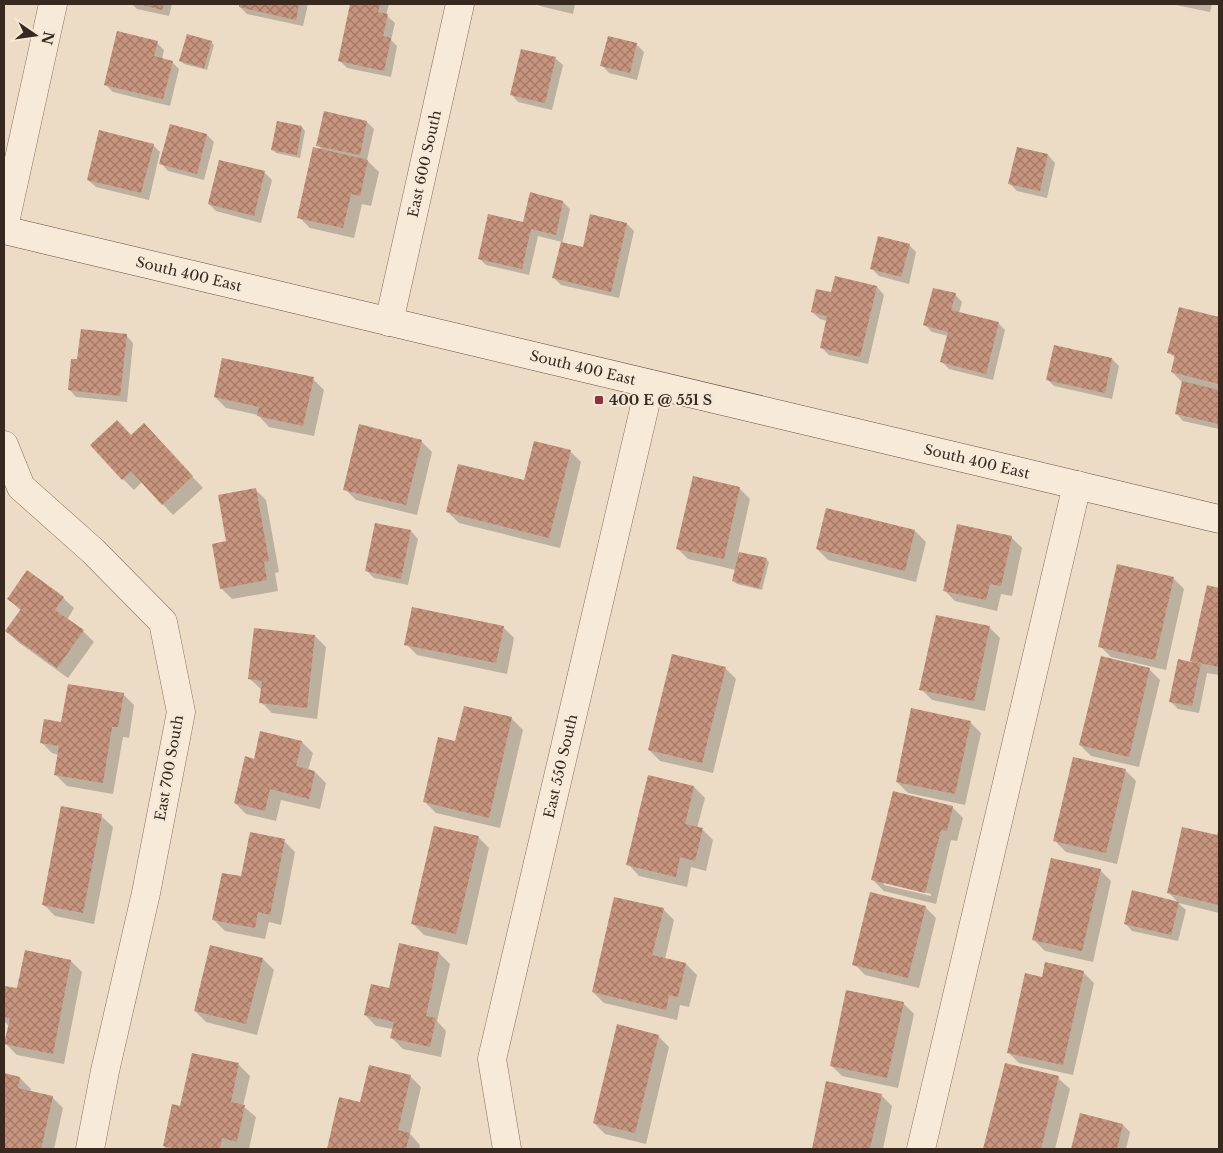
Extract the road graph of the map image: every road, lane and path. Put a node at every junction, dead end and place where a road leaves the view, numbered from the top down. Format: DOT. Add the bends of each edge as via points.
graph roads {
  1 [pos="53,4"];
  2 [pos="460,4"];
  3 [pos="4,229"];
  4 [pos="389,322"];
  5 [pos="650,384"];
  6 [pos="4,445"];
  7 [pos="1077,485"];
  8 [pos="13,490"];
  9 [pos="1219,519"];
  10 [pos="90,1149"];
  11 [pos="507,1149"];
  12 [pos="921,1149"];
  1 -- 3 [label="street"];
  2 -- 4 [label="street, East 600 South"];
  3 -- 4 [label="street, South 400 East"];
  4 -- 5 [label="street, South 400 East"];
  5 -- 7 [label="street, South 400 East"];
  5 -- 11 [label="street, East 550 South" via="492,1059"];
  6 -- 8 [label="street, East 700 South"];
  7 -- 9 [label="street, South 400 East"];
  7 -- 12 [label="street"];
  8 -- 10 [label="street, East 700 South" via="93,551 163,622 181,712 146,893"];
}
